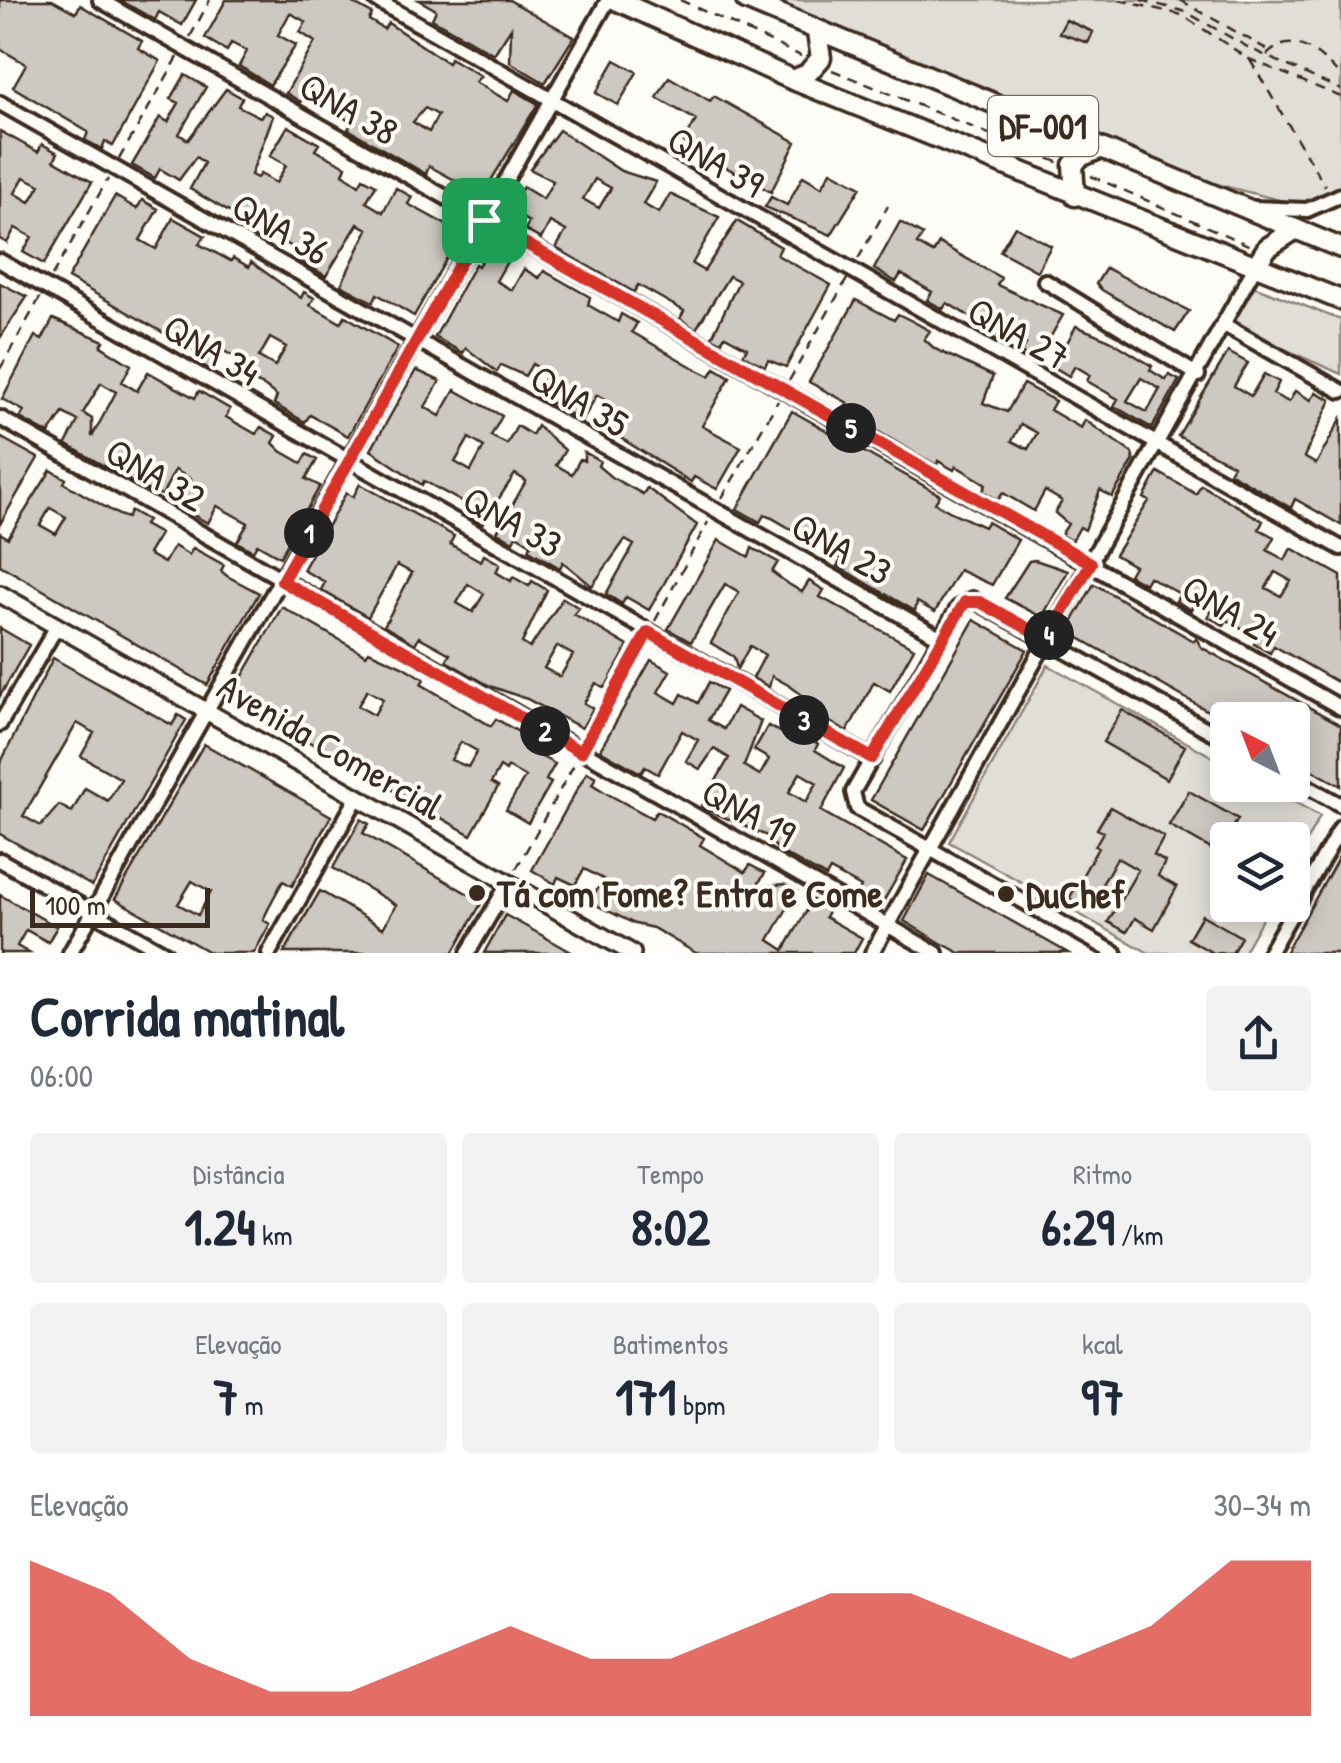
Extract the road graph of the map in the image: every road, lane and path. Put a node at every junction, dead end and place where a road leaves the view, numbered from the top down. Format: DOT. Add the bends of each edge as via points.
graph roads {
  1 [pos="100,0"];
  2 [pos="210,0"];
  3 [pos="376,0"];
  4 [pos="608,0"];
  5 [pos="616,0"];
  6 [pos="680,0"];
  7 [pos="746,0"];
  8 [pos="1120,0"];
  9 [pos="1141,0"];
  10 [pos="1180,0"];
  11 [pos="817,33"];
  12 [pos="184,47"];
  13 [pos="1270,51"];
  14 [pos="1266,56"];
  15 [pos="1249,59"];
  16 [pos="817,64"];
  17 [pos="1341,77"];
  18 [pos="794,80"];
  19 [pos="1341,90"];
  20 [pos="1341,97"];
  21 [pos="552,101"];
  22 [pos="0,102"];
  23 [pos="1100,149"];
  24 [pos="115,166"];
  25 [pos="1072,168"];
  26 [pos="1075,196"];
  27 [pos="1337,198"];
  28 [pos="888,206"];
  29 [pos="1245,207"];
  30 [pos="484,220"];
  31 [pos="1296,229"];
  32 [pos="1341,248"];
  33 [pos="1260,260"];
  34 [pos="0,261"];
  35 [pos="850,273"];
  36 [pos="1044,281"];
  37 [pos="46,287"];
  38 [pos="1341,300"];
  39 [pos="1226,326"];
  40 [pos="416,341"];
  41 [pos="0,368"];
  42 [pos="1198,374"];
  43 [pos="784,390"];
  44 [pos="1341,391"];
  45 [pos="0,418"];
  46 [pos="1158,445"];
  47 [pos="348,462"];
  48 [pos="714,511"];
  49 [pos="1341,548"];
  50 [pos="1091,563"];
  51 [pos="282,581"];
  52 [pos="0,594"];
  53 [pos="57,626"];
  54 [pos="648,632"];
  55 [pos="941,638"];
  56 [pos="1047,639"];
  57 [pos="1341,708"];
  58 [pos="208,713"];
  59 [pos="0,724"];
  60 [pos="1210,731"];
  61 [pos="581,752"];
  62 [pos="872,758"];
  63 [pos="1310,788"];
  64 [pos="357,798"];
  65 [pos="1341,806"];
  66 [pos="1341,827"];
  67 [pos="929,848"];
  68 [pos="0,860"];
  69 [pos="508,884"];
  70 [pos="93,912"];
  71 [pos="887,925"];
  72 [pos="70,953"];
  73 [pos="165,953"];
  74 [pos="269,953"];
  75 [pos="468,953"];
  76 [pos="632,953"];
  77 [pos="872,953"];
  78 [pos="936,953"];
  79 [pos="1115,953"];
  80 [pos="1269,953"];
  1 -- 12 [label="street, QNA 38"];
  2 -- 12 [label="path"];
  3 -- 21 [label="street, QNA 39"];
  4 -- 21 [label="street"];
  5 -- 18 [label="highway, DF-001"];
  6 -- 16 [label="path"];
  7 -- 11 [label="highway, DF-001"];
  8 -- 15 [label="path" via="1182,14"];
  9 -- 14 [label="path" via="1198,17"];
  10 -- 13 [label="path"];
  11 -- 16 [label="highway"];
  11 -- 23 [label="highway, DF-001"];
  12 -- 24 [label="path"];
  12 -- 30 [label="street, QNA 38"];
  13 -- 14 [label="path"];
  13 -- 17 [label="path" via="1284,44 1306,46"];
  14 -- 19 [label="path"];
  15 -- 20 [label="path"];
  15 -- 27 [label="path"];
  16 -- 18 [label="highway"];
  16 -- 25 [label="path"];
  18 -- 26 [label="highway, DF-001"];
  21 -- 30 [label="street"];
  21 -- 35 [label="street, QNA 39"];
  22 -- 24 [label="street, QNA 36"];
  23 -- 25 [label="highway"];
  23 -- 29 [label="highway, DF-001"];
  24 -- 37 [label="path"];
  24 -- 40 [label="street, QNA 36"];
  25 -- 26 [label="highway"];
  25 -- 33 [label="path"];
  26 -- 33 [label="highway, DF-001"];
  27 -- 29 [label="street" via="1307,210"];
  28 -- 35 [label="path"];
  29 -- 31 [label="highway, DF-001"];
  30 -- 40 [label="street"];
  30 -- 43 [label="street, QNA 38"];
  31 -- 32 [label="highway, DF-001"];
  31 -- 33 [label="highway"];
  33 -- 38 [label="highway, DF-001"];
  33 -- 39 [label="street"];
  34 -- 37 [label="street, QNA 34"];
  35 -- 43 [label="path"];
  35 -- 46 [label="street, QNA 27"];
  36 -- 42 [label="street"];
  37 -- 41 [label="path"];
  37 -- 47 [label="street, QNA 34"];
  39 -- 42 [label="street"];
  39 -- 44 [label="street"];
  40 -- 47 [label="street"];
  40 -- 48 [label="street, QNA 35"];
  42 -- 46 [label="street"];
  43 -- 48 [label="path"];
  43 -- 50 [label="street, QNA 24"];
  45 -- 51 [label="street, QNA 32"];
  46 -- 49 [label="street, QNA 27"];
  46 -- 50 [label="street"];
  47 -- 51 [label="street"];
  47 -- 54 [label="street, QNA 33"];
  48 -- 54 [label="path"];
  48 -- 55 [label="street, QNA 23"];
  50 -- 56 [label="street"];
  50 -- 57 [label="street, QNA 24"];
  51 -- 58 [label="street"];
  51 -- 61 [label="street, QNA 32"];
  52 -- 53 [label="main road, Avenida Comercial"];
  53 -- 58 [label="main road, Avenida Comercial"];
  53 -- 59 [label="street"];
  54 -- 61 [label="path"];
  54 -- 62 [label="street, QNA 33"];
  55 -- 56 [label="street" via="958,608 972,600"];
  55 -- 62 [label="street"];
  56 -- 60 [label="street"];
  56 -- 67 [label="street"];
  58 -- 64 [label="main road, Avenida Comercial"];
  58 -- 70 [label="street"];
  61 -- 69 [label="path"];
  61 -- 71 [label="street, QNA 19"];
  62 -- 67 [label="street" via="853,801"];
  63 -- 65 [label="street"];
  64 -- 69 [label="main road, Avenida Comercial"];
  64 -- 74 [label="street"];
  66 -- 80 [label="street"];
  67 -- 71 [label="street"];
  67 -- 79 [label="street"];
  68 -- 70 [label="street"];
  69 -- 75 [label="street"];
  69 -- 76 [label="main road, Avenida Comercial"];
  70 -- 72 [label="street"];
  70 -- 73 [label="street"];
  71 -- 77 [label="street"];
  71 -- 78 [label="street, QNA 19"];
}
